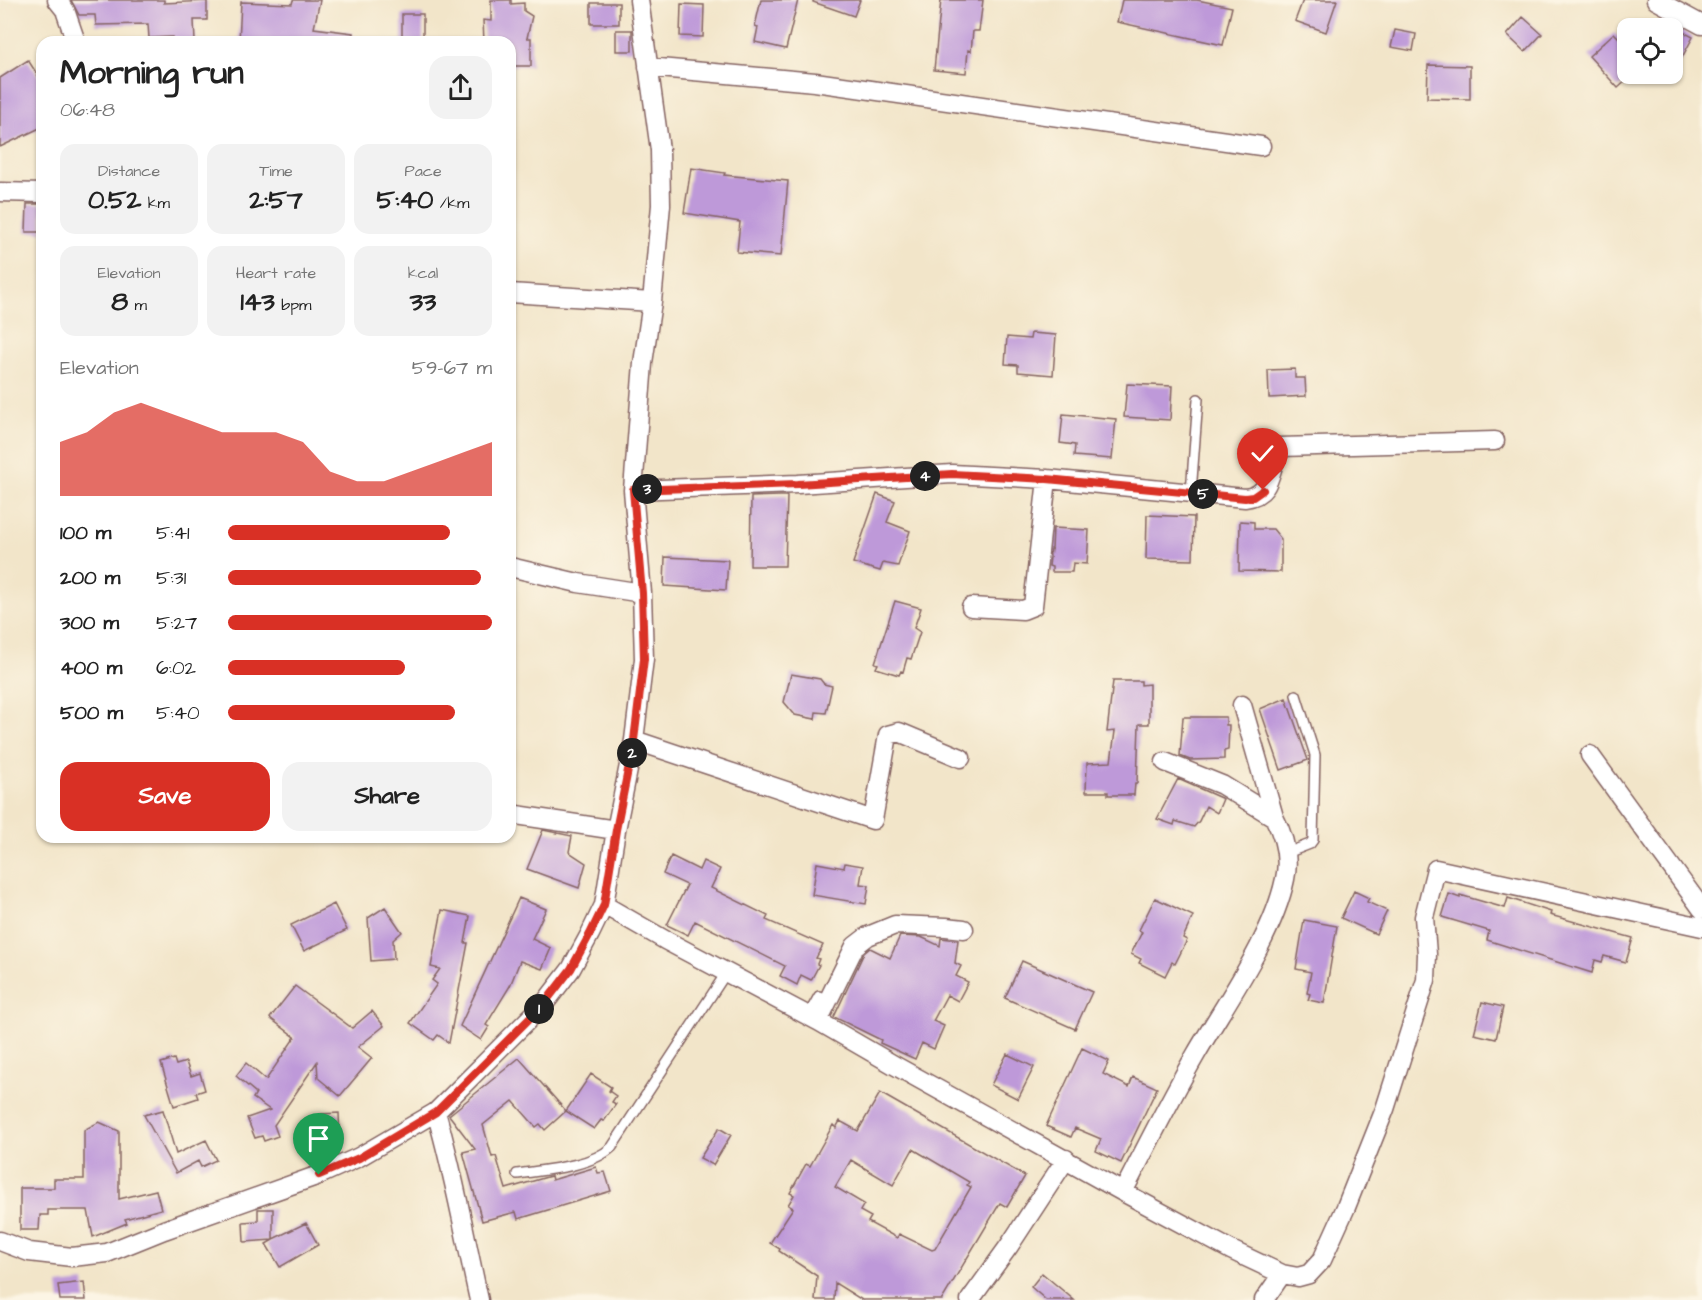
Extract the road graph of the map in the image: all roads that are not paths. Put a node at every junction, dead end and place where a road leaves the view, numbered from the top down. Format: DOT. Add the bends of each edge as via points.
graph roads {
  1 [pos="57,0"];
  2 [pos="639,0"];
  3 [pos="1656,0"];
  4 [pos="1702,25"];
  5 [pos="74,36"];
  6 [pos="648,67"];
  7 [pos="1261,146"];
  8 [pos="0,192"];
  9 [pos="36,193"];
  10 [pos="516,293"];
  11 [pos="652,302"];
  12 [pos="1198,399"];
  13 [pos="1495,441"];
  14 [pos="1047,479"];
  15 [pos="633,490"];
  16 [pos="1191,493"];
  17 [pos="516,568"];
  18 [pos="642,593"];
  19 [pos="971,608"];
  20 [pos="1296,696"];
  21 [pos="1242,705"];
  22 [pos="634,740"];
  23 [pos="1590,755"];
  24 [pos="961,758"];
  25 [pos="1165,762"];
  26 [pos="516,815"];
  27 [pos="1274,817"];
  28 [pos="616,830"];
  29 [pos="1287,853"];
  30 [pos="604,905"];
  31 [pos="1702,909"];
  32 [pos="1702,927"];
  33 [pos="964,929"];
  34 [pos="726,972"];
  35 [pos="819,996"];
  36 [pos="813,1019"];
  37 [pos="436,1112"];
  38 [pos="1066,1159"];
  39 [pos="517,1174"];
  40 [pos="1123,1192"];
  41 [pos="0,1241"];
  42 [pos="1282,1274"];
  43 [pos="479,1300"];
  44 [pos="970,1300"];
  45 [pos="1264,1300"];
  1 -- 5 [label="street"];
  2 -- 6 [label="street"];
  3 -- 4 [label="street"];
  6 -- 7 [label="street" via="815,82"];
  6 -- 11 [label="street" via="660,150 661,206"];
  8 -- 9 [label="street"];
  10 -- 11 [label="street"];
  11 -- 15 [label="street"];
  12 -- 16 [label="lane"];
  13 -- 16 [label="street" via="1281,447 1268,482 1253,497"];
  14 -- 15 [label="street" via="952,474"];
  14 -- 16 [label="street"];
  14 -- 19 [label="street" via="1033,606 1023,610"];
  15 -- 18 [label="street"];
  17 -- 18 [label="street"];
  18 -- 22 [label="street" via="644,659"];
  20 -- 29 [label="lane" via="1315,755 1313,840"];
  21 -- 27 [label="street"];
  22 -- 24 [label="street" via="873,820 888,735 899,732"];
  22 -- 28 [label="street"];
  23 -- 31 [label="street"];
  25 -- 27 [label="street" via="1222,785"];
  26 -- 28 [label="street"];
  27 -- 29 [label="street"];
  28 -- 30 [label="street"];
  29 -- 40 [label="street" via="1279,903 1260,944 1194,1057"];
  30 -- 34 [label="street"];
  30 -- 37 [label="street" via="571,969 544,1004"];
  32 -- 42 [label="street" via="1436,869 1424,917 1426,980 1385,1109 1322,1260 1309,1274"];
  33 -- 36 [label="street" via="895,925 868,936 855,946"];
  34 -- 36 [label="street"];
  34 -- 39 [label="lane" via="605,1154 567,1166"];
  35 -- 36 [label="lane"];
  36 -- 38 [label="street"];
  37 -- 41 [label="street" via="359,1158 107,1253 72,1257 29,1252"];
  37 -- 43 [label="street"];
  38 -- 40 [label="street"];
  38 -- 44 [label="street"];
  40 -- 42 [label="street"];
  42 -- 45 [label="street"];
}
